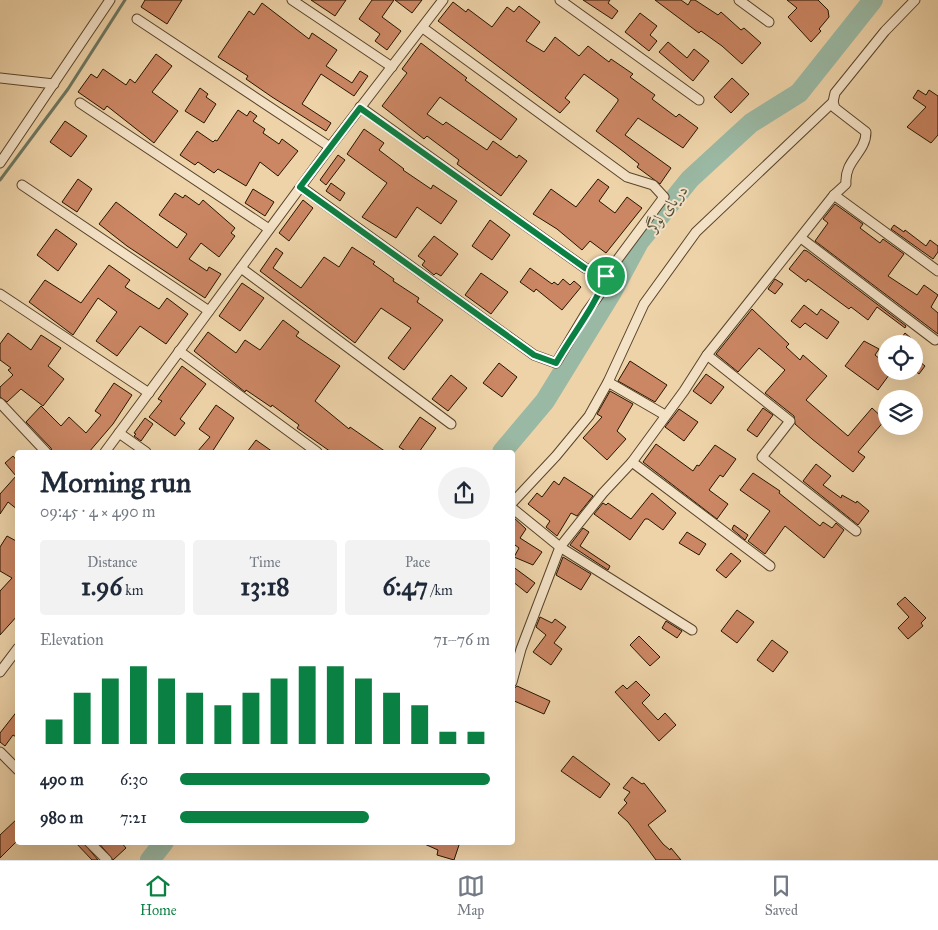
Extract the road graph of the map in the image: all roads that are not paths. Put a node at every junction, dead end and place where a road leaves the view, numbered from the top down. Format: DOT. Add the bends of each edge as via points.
graph roads {
  1 [pos="110,0"];
  2 [pos="292,0"];
  3 [pos="443,0"];
  4 [pos="560,0"];
  5 [pos="739,0"];
  6 [pos="915,0"];
  7 [pos="137,19"];
  8 [pos="769,22"];
  9 [pos="423,28"];
  10 [pos="392,67"];
  11 [pos="0,78"];
  12 [pos="54,84"];
  13 [pos="699,100"];
  14 [pos="833,102"];
  15 [pos="80,103"];
  16 [pos="360,108"];
  17 [pos="330,147"];
  18 [pos="0,163"];
  19 [pos="22,185"];
  20 [pos="300,187"];
  21 [pos="834,195"];
  22 [pos="269,229"];
  23 [pos="801,238"];
  24 [pos="240,268"];
  25 [pos="938,271"];
  26 [pos="606,276"];
  27 [pos="0,294"];
  28 [pos="209,312"];
  29 [pos="935,340"];
  30 [pos="180,351"];
  31 [pos="707,355"];
  32 [pos="608,382"];
  33 [pos="149,393"];
  34 [pos="0,403"];
  35 [pos="666,416"];
  36 [pos="451,424"];
  37 [pos="120,433"];
  38 [pos="44,450"];
  39 [pos="107,450"];
  40 [pos="143,450"];
  41 [pos="314,450"];
  42 [pos="632,462"];
  43 [pos="515,500"];
  44 [pos="515,510"];
  45 [pos="856,532"];
  46 [pos="560,547"];
  47 [pos="770,566"];
  48 [pos="692,630"];
  49 [pos="15,652"];
  50 [pos="515,671"];
  51 [pos="0,672"];
  52 [pos="0,752"];
  53 [pos="15,767"];
  54 [pos="92,845"];
  55 [pos="106,860"];
  1 -- 12 [label="street"];
  2 -- 10 [label="street"];
  3 -- 9 [label="street"];
  4 -- 13 [label="street"];
  5 -- 8 [label="street"];
  6 -- 14 [label="street" via="885,31"];
  7 -- 17 [label="street"];
  9 -- 10 [label="street"];
  9 -- 26 [label="street" via="627,177 653,185 664,197"];
  10 -- 16 [label="street"];
  11 -- 12 [label="street"];
  12 -- 18 [label="street"];
  14 -- 21 [label="street" via="835,108 866,132 866,140 845,173 846,184"];
  14 -- 32 [label="street" via="696,232 644,304"];
  15 -- 22 [label="street"];
  16 -- 17 [label="street"];
  16 -- 26 [label="street" via="585,268"];
  17 -- 20 [label="street"];
  19 -- 28 [label="street"];
  20 -- 22 [label="street"];
  20 -- 26 [label="street" via="534,355 556,363 599,295"];
  21 -- 23 [label="street"];
  21 -- 25 [label="street"];
  22 -- 24 [label="street"];
  23 -- 29 [label="street"];
  23 -- 31 [label="street"];
  24 -- 28 [label="street"];
  24 -- 36 [label="street"];
  27 -- 33 [label="street"];
  28 -- 30 [label="street"];
  30 -- 33 [label="street"];
  30 -- 41 [label="street"];
  31 -- 35 [label="street"];
  31 -- 45 [label="street" via="790,421 762,457"];
  32 -- 35 [label="street"];
  32 -- 43 [label="street" via="579,430"];
  33 -- 37 [label="street"];
  34 -- 38 [label="street"];
  35 -- 42 [label="street"];
  37 -- 39 [label="street"];
  37 -- 40 [label="street"];
  42 -- 46 [label="street" via="603,492"];
  42 -- 47 [label="street"];
  44 -- 46 [label="street"];
  46 -- 48 [label="street"];
  46 -- 50 [label="street"];
  49 -- 51 [label="street"];
  52 -- 53 [label="street"];
  54 -- 55 [label="street"];
}
